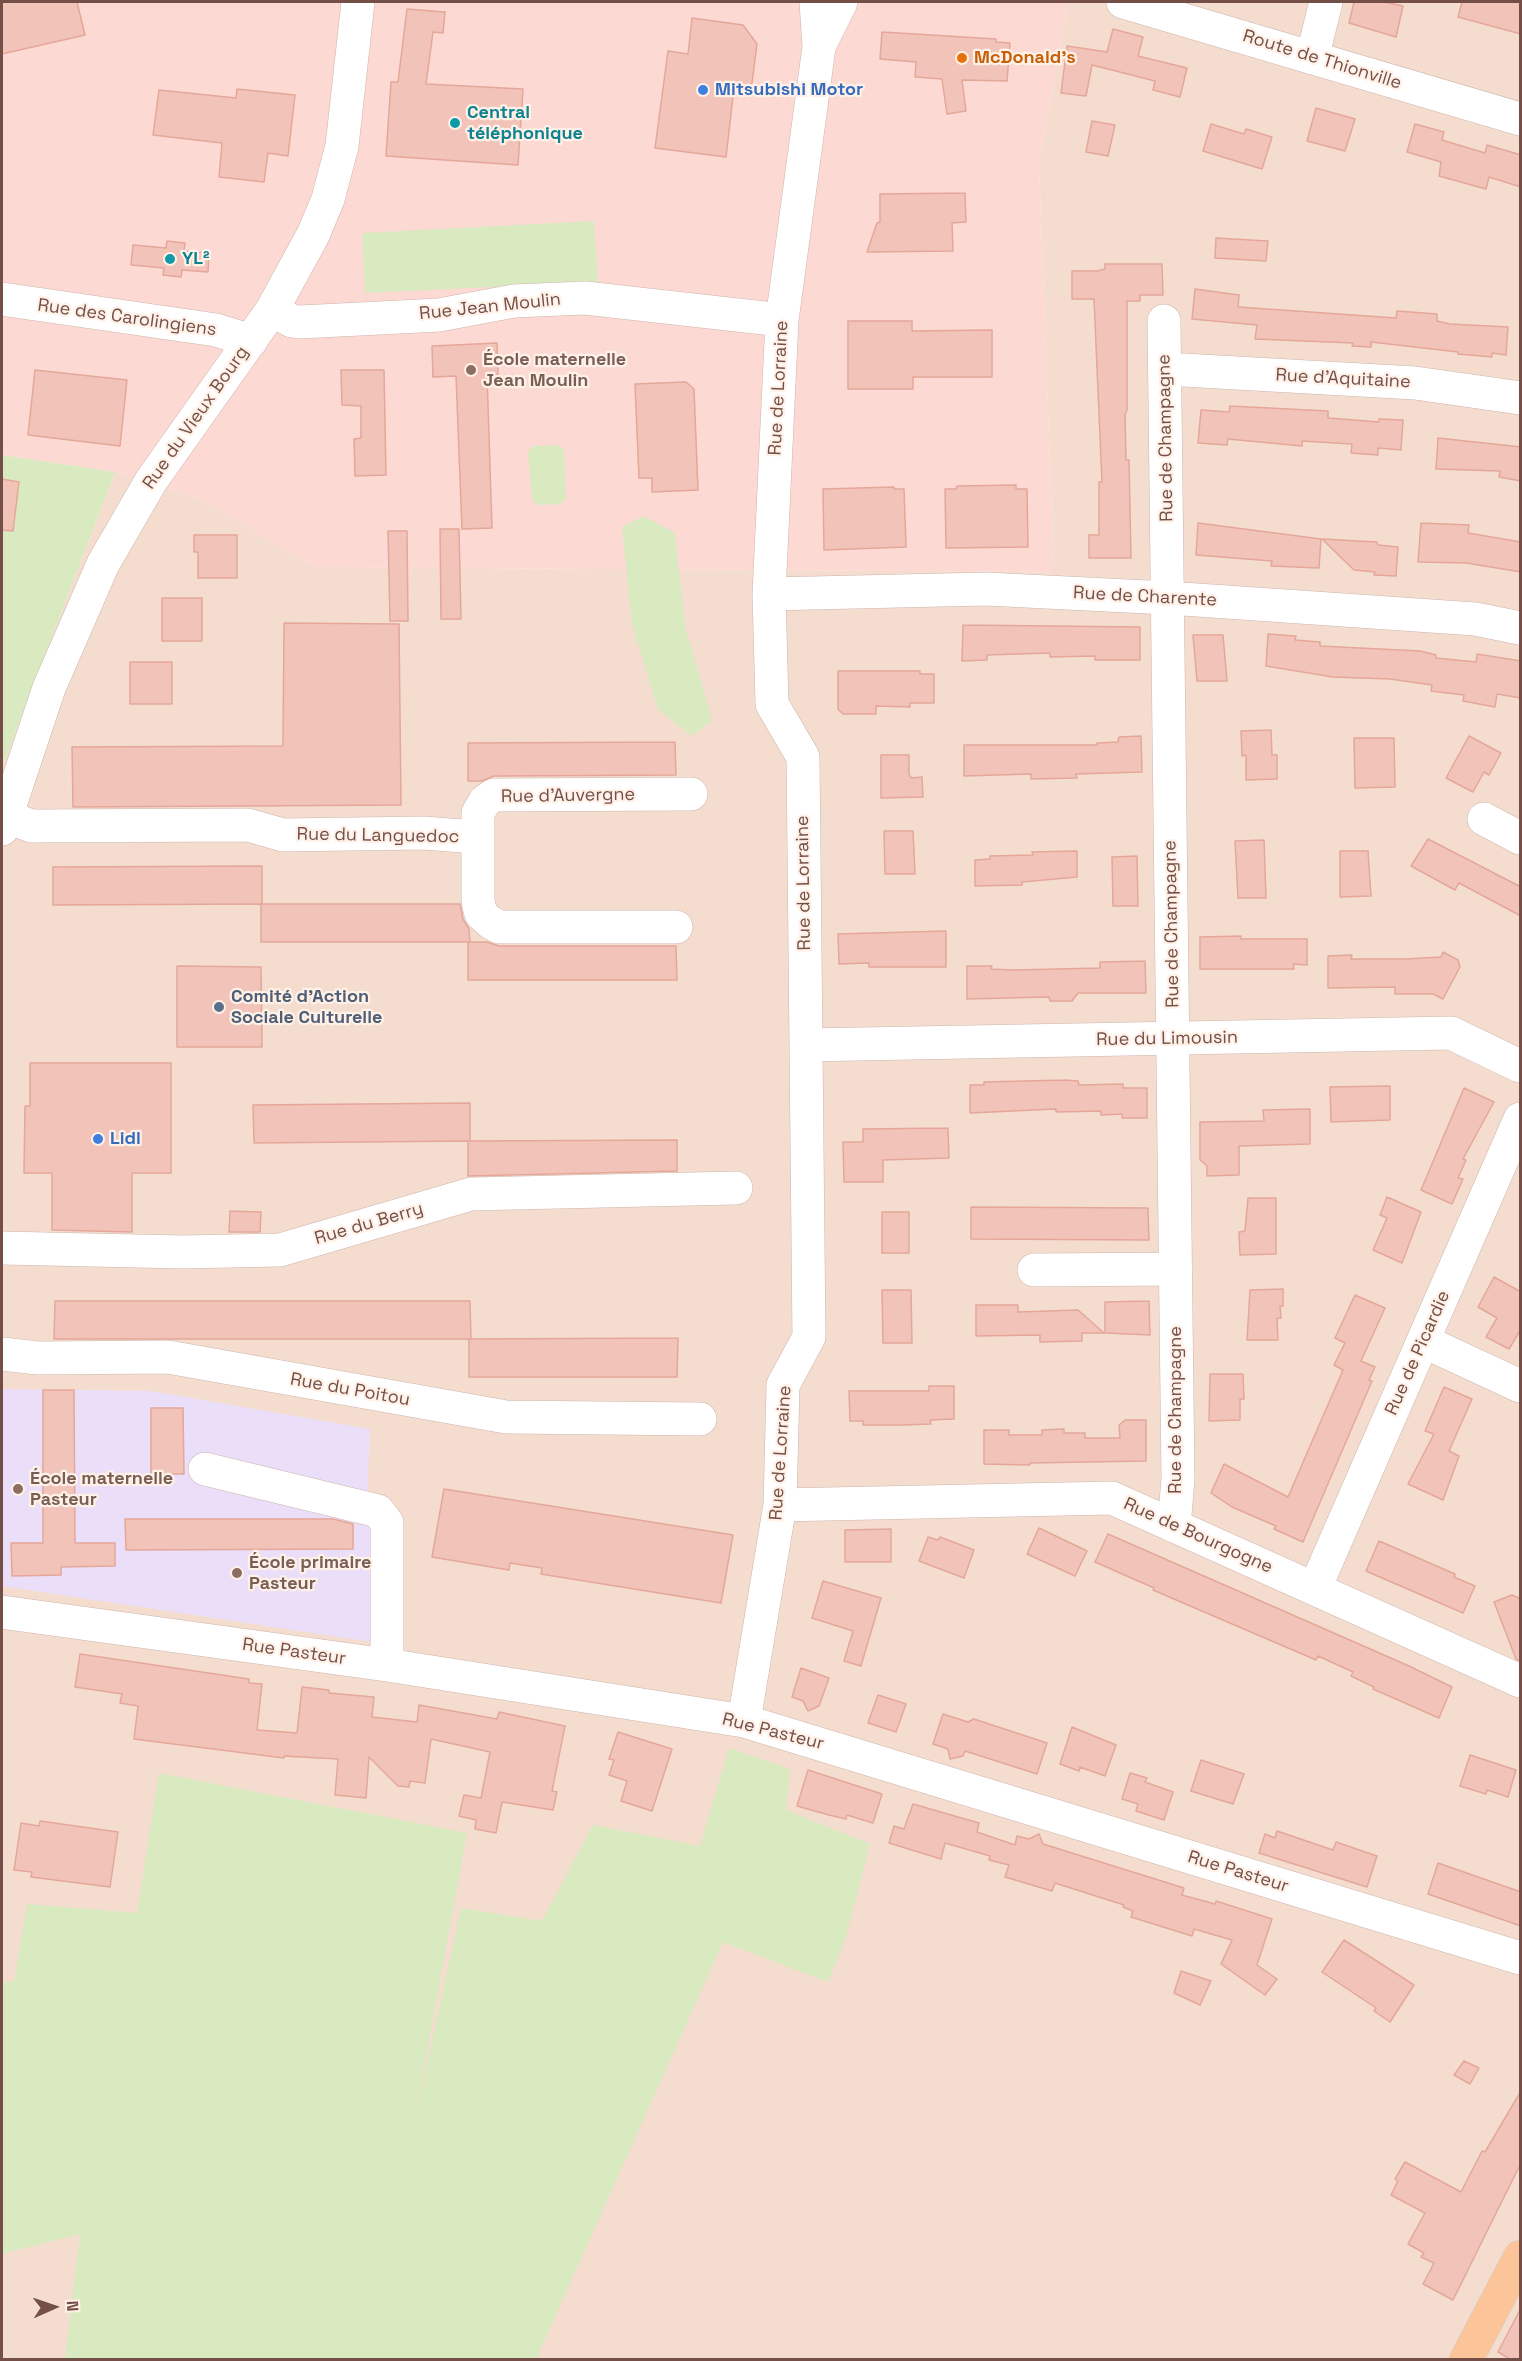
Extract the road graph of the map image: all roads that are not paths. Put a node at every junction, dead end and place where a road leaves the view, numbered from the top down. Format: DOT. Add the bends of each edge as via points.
graph roads {
  1 [pos="358,2"];
  2 [pos="816,2"];
  3 [pos="841,2"];
  4 [pos="1123,2"];
  5 [pos="1326,2"];
  6 [pos="819,47"];
  7 [pos="1312,58"];
  8 [pos="1521,119"];
  9 [pos="2,299"];
  10 [pos="272,310"];
  11 [pos="782,320"];
  12 [pos="1164,321"];
  13 [pos="251,341"];
  14 [pos="1165,369"];
  15 [pos="1521,398"];
  16 [pos="769,594"];
  17 [pos="1168,598"];
  18 [pos="1521,628"];
  19 [pos="691,794"];
  20 [pos="1484,819"];
  21 [pos="4,822"];
  22 [pos="476,837"];
  23 [pos="1521,838"];
  24 [pos="676,927"];
  25 [pos="1173,1039"];
  26 [pos="806,1045"];
  27 [pos="1521,1066"];
  28 [pos="1521,1119"];
  29 [pos="736,1188"];
  30 [pos="2,1248"];
  31 [pos="1176,1269"];
  32 [pos="1034,1270"];
  33 [pos="1423,1341"];
  34 [pos="2,1354"];
  35 [pos="1521,1386"];
  36 [pos="700,1419"];
  37 [pos="205,1469"];
  38 [pos="780,1505"];
  39 [pos="1174,1526"];
  40 [pos="1315,1588"];
  41 [pos="2,1612"];
  42 [pos="387,1665"];
  43 [pos="1521,1681"];
  44 [pos="744,1721"];
  45 [pos="1521,1958"];
  46 [pos="1521,2257"];
  47 [pos="1466,2360"];
  1 -- 10 [label="street, Rue du Vieux Bourg" via="342,146 313,235"];
  2 -- 6 [label="street, Rue de Lorraine"];
  3 -- 6 [label="street, Rue de Lorraine"];
  4 -- 7 [label="street, Route de Thionville"];
  5 -- 7 [label="street"];
  6 -- 11 [label="street, Rue de Lorraine"];
  7 -- 8 [label="street, Route de Thionville"];
  9 -- 13 [label="street, Rue des Carolingiens" via="216,330"];
  10 -- 11 [label="street, Rue Jean Moulin" via="300,322 439,315 514,301 585,298"];
  10 -- 13 [label="street, Rue du Vieux Bourg"];
  11 -- 16 [label="street, Rue de Lorraine"];
  12 -- 14 [label="street, Rue de Champagne"];
  13 -- 21 [label="street, Rue du Vieux Bourg" via="151,481 103,564 50,688"];
  14 -- 15 [label="street, Rue d'Aquitaine" via="1415,383"];
  14 -- 17 [label="street, Rue de Champagne"];
  16 -- 17 [label="street, Rue de Charente" via="986,589"];
  16 -- 26 [label="street, Rue de Lorraine" via="772,704 803,757"];
  17 -- 18 [label="street, Rue de Charente" via="1475,619"];
  17 -- 25 [label="street, Rue de Champagne"];
  19 -- 22 [label="street, Rue d'Auvergne" via="494,795 478,813"];
  20 -- 23 [label="street"];
  21 -- 22 [label="street, Rue du Languedoc" via="31,826 248,825 284,835 423,833"];
  22 -- 24 [label="street, Rue du Languedoc" via="478,901 482,914 500,927"];
  25 -- 26 [label="street, Rue du Limousin"];
  25 -- 27 [label="street, Rue du Limousin" via="1451,1033"];
  25 -- 31 [label="street, Rue de Champagne"];
  26 -- 38 [label="street, Rue de Lorraine" via="809,1337 783,1386"];
  28 -- 33 [label="street, Rue de Picardie"];
  29 -- 30 [label="street, Rue du Berry" via="471,1194 280,1251"];
  31 -- 32 [label="street"];
  31 -- 39 [label="street, Rue de Champagne" via="1179,1479"];
  33 -- 35 [label="street"];
  33 -- 40 [label="street, Rue de Picardie"];
  34 -- 36 [label="street, Rue du Poitou" via="38,1358 168,1357 506,1417"];
  37 -- 42 [label="street" via="378,1511 387,1523"];
  38 -- 39 [label="street, Rue de Bourgogne" via="1112,1498"];
  38 -- 44 [label="street, Rue de Lorraine"];
  39 -- 40 [label="street, Rue de Bourgogne"];
  40 -- 43 [label="street, Rue de Bourgogne"];
  41 -- 42 [label="street, Rue Pasteur"];
  42 -- 44 [label="street, Rue Pasteur"];
  44 -- 45 [label="street, Rue Pasteur"];
  46 -- 47 [label="main road"];
}
